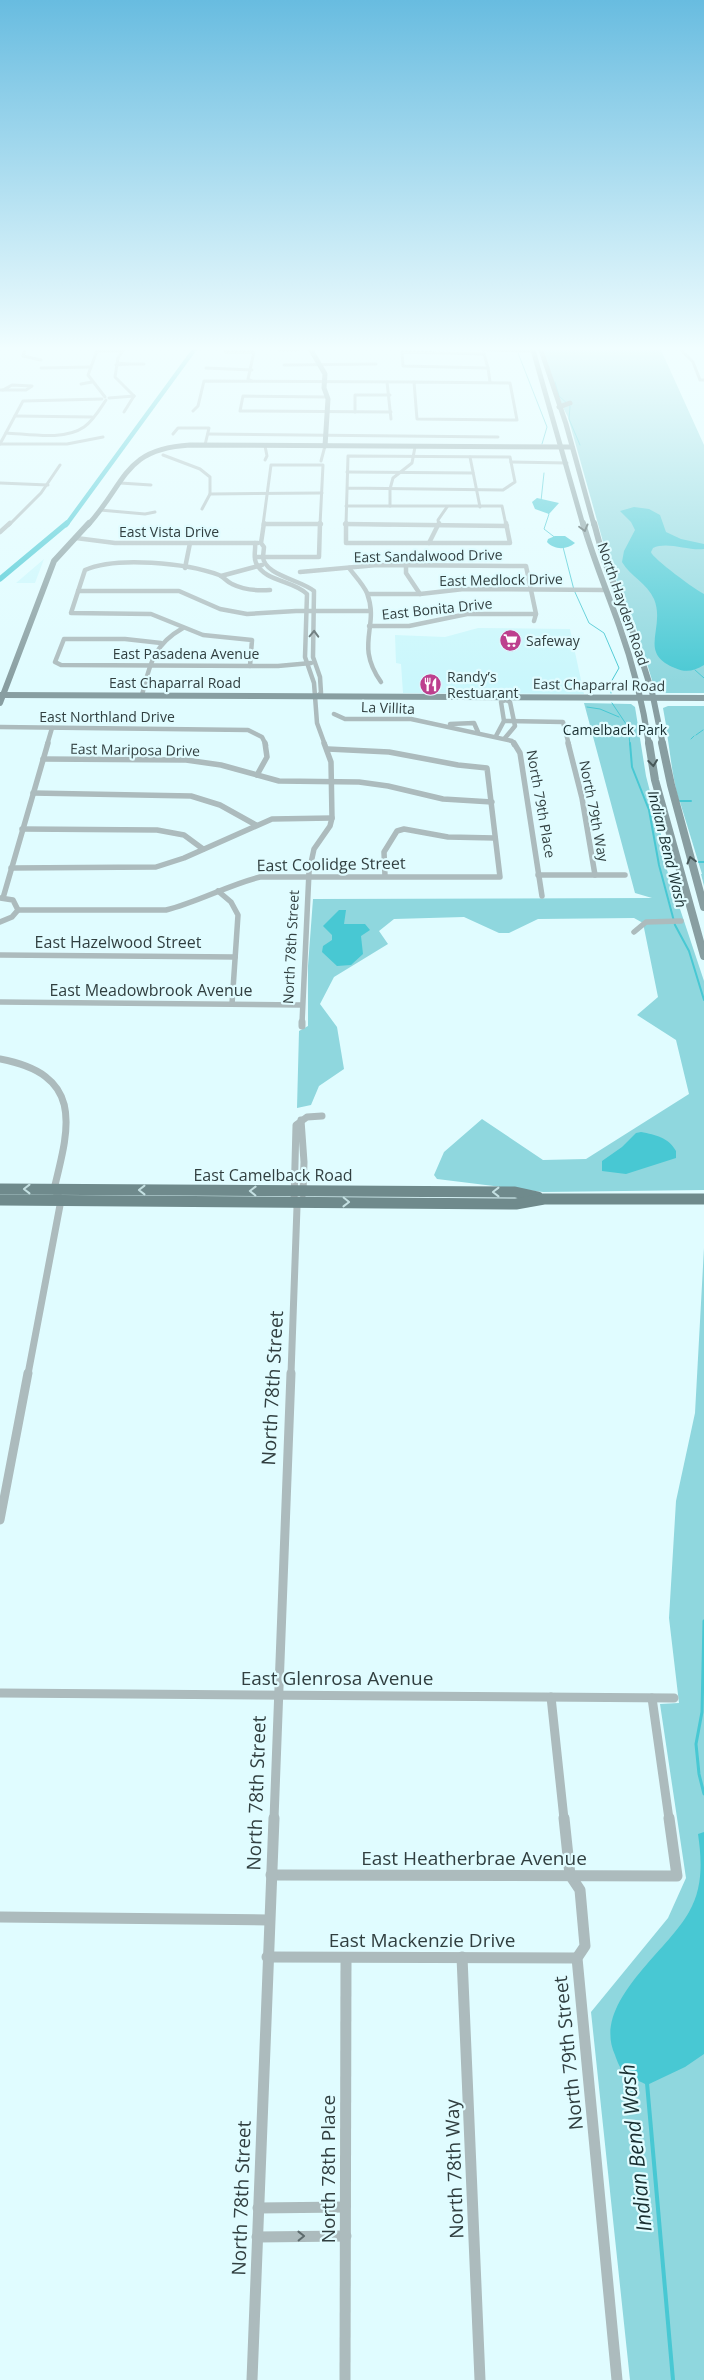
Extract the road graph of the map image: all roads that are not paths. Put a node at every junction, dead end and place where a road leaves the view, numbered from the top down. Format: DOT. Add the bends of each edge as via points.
graph roads {
  1 [pos="138,461"];
  2 [pos="174,461"];
  3 [pos="347,461"];
  4 [pos="414,461"];
  5 [pos="471,461"];
  6 [pos="566,461"];
  7 [pos="576,461"];
  8 [pos="322,463"];
  9 [pos="511,463"];
  10 [pos="567,464"];
  11 [pos="60,465"];
  12 [pos="346,472"];
  13 [pos="404,472"];
  14 [pos="472,473"];
  15 [pos="0,483"];
  16 [pos="120,483"];
  17 [pos="48,485"];
  18 [pos="150,485"];
  19 [pos="346,488"];
  20 [pos="390,489"];
  21 [pos="476,490"];
  22 [pos="210,494"];
  23 [pos="268,494"];
  24 [pos="322,494"];
  25 [pos="346,506"];
  26 [pos="390,506"];
  27 [pos="447,507"];
  28 [pos="480,507"];
  29 [pos="202,509"];
  30 [pos="100,510"];
  31 [pos="155,512"];
  32 [pos="265,524"];
  33 [pos="321,524"];
  34 [pos="346,524"];
  35 [pos="439,525"];
  36 [pos="507,526"];
  37 [pos="0,532"];
  38 [pos="76,538"];
  39 [pos="190,543"];
  40 [pos="255,543"];
  41 [pos="261,543"];
  42 [pos="429,543"];
  43 [pos="255,557"];
  44 [pos="263,557"];
  45 [pos="265,565"];
  46 [pos="406,565"];
  47 [pos="258,566"];
  48 [pos="185,568"];
  49 [pos="349,568"];
  50 [pos="300,572"];
  51 [pos="221,576"];
  52 [pos="270,590"];
  53 [pos="532,590"];
  54 [pos="605,590"];
  55 [pos="78,591"];
  56 [pos="368,594"];
  57 [pos="420,594"];
  58 [pos="307,611"];
  59 [pos="315,611"];
  60 [pos="370,611"];
  61 [pos="536,614"];
  62 [pos="534,621"];
  63 [pos="369,626"];
  64 [pos="183,628"];
  65 [pos="161,643"];
  66 [pos="315,663"];
  67 [pos="307,664"];
  68 [pos="149,666"];
  69 [pos="250,666"];
  70 [pos="381,682"];
  71 [pos="2,695"];
  72 [pos="142,695"];
  73 [pos="316,696"];
  74 [pos="506,698"];
  75 [pos="641,698"];
  76 [pos="654,698"];
  77 [pos="704,698"];
  78 [pos="0,703"];
  79 [pos="502,712"];
  80 [pos="512,712"];
  81 [pos="334,714"];
  82 [pos="504,721"];
  83 [pos="514,722"];
  84 [pos="0,727"];
  85 [pos="52,728"];
  86 [pos="496,736"];
  87 [pos="505,738"];
  88 [pos="328,749"];
  89 [pos="43,759"];
  90 [pos="257,775"];
  91 [pos="333,782"];
  92 [pos="32,793"];
  93 [pos="492,802"];
  94 [pos="332,818"];
  95 [pos="256,825"];
  96 [pos="22,829"];
  97 [pos="495,838"];
  98 [pos="203,849"];
  99 [pos="11,868"];
  100 [pos="538,874"];
  101 [pos="595,875"];
  102 [pos="625,875"];
  103 [pos="309,876"];
  104 [pos="384,876"];
  105 [pos="218,891"];
  106 [pos="542,896"];
  107 [pos="1,898"];
  108 [pos="704,907"];
  109 [pos="18,910"];
  110 [pos="681,921"];
  111 [pos="0,922"];
  112 [pos="634,932"];
  113 [pos="0,955"];
  114 [pos="704,956"];
  115 [pos="235,957"];
  116 [pos="0,1002"];
  117 [pos="232,1004"];
  118 [pos="302,1005"];
  119 [pos="302,1026"];
  120 [pos="0,1059"];
  121 [pos="322,1116"];
  122 [pos="0,1189"];
  123 [pos="58,1195"];
  124 [pos="298,1199"];
  125 [pos="704,1199"];
  126 [pos="0,1200"];
  127 [pos="0,1518"];
  128 [pos="0,1693"];
  129 [pos="277,1694"];
  130 [pos="551,1697"];
  131 [pos="652,1698"];
  132 [pos="674,1698"];
  133 [pos="271,1875"];
  134 [pos="570,1875"];
  135 [pos="0,1916"];
  136 [pos="268,1920"];
  137 [pos="267,1957"];
  138 [pos="462,1957"];
  139 [pos="346,1958"];
  140 [pos="577,1958"];
  141 [pos="345,2207"];
  142 [pos="258,2208"];
  143 [pos="346,2236"];
  144 [pos="257,2237"];
  145 [pos="252,2380"];
  146 [pos="345,2380"];
  147 [pos="480,2380"];
  148 [pos="617,2380"];
  1 -- 16 [label="main road"];
  2 -- 22 [label="street" via="205,471 211,479"];
  3 -- 12 [label="street"];
  4 -- 13 [label="street"];
  5 -- 14 [label="street"];
  6 -- 10 [label="main road, North Hayden Road"];
  7 -- 76 [label="main road, North Hayden Road" via="603,555 629,620"];
  8 -- 23 [label="street" via="270,465"];
  8 -- 24 [label="street"];
  9 -- 10 [label="street"];
  9 -- 21 [label="street" via="516,482 512,486 503,490"];
  10 -- 54 [label="main road, North Hayden Road, one-way" via="594,565"];
  11 -- 17 [label="street"];
  12 -- 13 [label="street"];
  12 -- 19 [label="street"];
  13 -- 14 [label="street"];
  13 -- 20 [label="street" via="393,478"];
  14 -- 21 [label="street"];
  15 -- 17 [label="street"];
  16 -- 18 [label="street"];
  16 -- 30 [label="main road"];
  17 -- 37 [label="street" via="30,507"];
  19 -- 20 [label="street"];
  19 -- 25 [label="street"];
  20 -- 21 [label="street"];
  20 -- 26 [label="street"];
  21 -- 28 [label="street"];
  22 -- 23 [label="street"];
  22 -- 29 [label="street"];
  23 -- 24 [label="street"];
  23 -- 32 [label="street"];
  24 -- 33 [label="street"];
  25 -- 26 [label="street"];
  25 -- 34 [label="street"];
  26 -- 27 [label="street"];
  27 -- 28 [label="street"];
  27 -- 35 [label="street" via="438,520"];
  28 -- 36 [label="street" via="502,506"];
  30 -- 31 [label="street"];
  30 -- 38 [label="main road"];
  32 -- 33 [label="street"];
  32 -- 41 [label="street"];
  33 -- 44 [label="street" via="319,557"];
  34 -- 35 [label="street"];
  34 -- 42 [label="street" via="346,543"];
  35 -- 36 [label="street"];
  35 -- 42 [label="street"];
  36 -- 42 [label="street" via="510,544"];
  38 -- 39 [label="street, East Vista Drive" via="110,543"];
  38 -- 71 [label="main road" via="57,556 52,566"];
  39 -- 40 [label="street, East Vista Drive"];
  39 -- 48 [label="street"];
  40 -- 41 [label="street, East Vista Drive"];
  40 -- 43 [label="street"];
  41 -- 44 [label="street"];
  43 -- 44 [label="street"];
  43 -- 47 [label="street"];
  44 -- 45 [label="street"];
  45 -- 47 [label="street"];
  45 -- 59 [label="street, North 78th Street" via="310,586 316,596"];
  46 -- 49 [label="street, East Sandalwood Drive"];
  46 -- 53 [label="street, East Sandalwood Drive" via="526,566"];
  46 -- 57 [label="street" via="406,573"];
  47 -- 51 [label="street"];
  47 -- 58 [label="street, North 78th Street" via="266,573 305,590"];
  48 -- 51 [label="street"];
  48 -- 55 [label="street" via="103,564 83,572"];
  49 -- 50 [label="street, East Sandalwood Drive"];
  49 -- 56 [label="street"];
  51 -- 52 [label="street" via="247,590"];
  53 -- 54 [label="street, East Medlock Drive"];
  53 -- 57 [label="street, East Medlock Drive" via="455,590"];
  53 -- 61 [label="street"];
  54 -- 75 [label="main road, North Hayden Road"];
  55 -- 58 [label="street" via="179,592 220,609 247,614"];
  55 -- 64 [label="street" via="71,613 152,614"];
  56 -- 57 [label="street, East Medlock Drive"];
  56 -- 60 [label="street"];
  58 -- 59 [label="street"];
  58 -- 67 [label="street, North 78th Street" via="304,653"];
  59 -- 60 [label="street"];
  66 -- 59 [label="street, North 78th Street, one-way"];
  60 -- 63 [label="street"];
  61 -- 62 [label="street"];
  61 -- 63 [label="street, East Bonita Drive" via="467,614 409,626"];
  63 -- 70 [label="street" via="366,653"];
  64 -- 65 [label="street"];
  64 -- 69 [label="street" via="215,638 252,640"];
  65 -- 68 [label="street"];
  65 -- 68 [label="street, East Pasadena Avenue" via="64,639 55,662"];
  66 -- 67 [label="street, East Pasadena Avenue"];
  66 -- 73 [label="street, North 78th Street" via="322,684 321,693"];
  67 -- 69 [label="street, East Pasadena Avenue"];
  67 -- 73 [label="street, North 78th Street"];
  68 -- 69 [label="street, East Pasadena Avenue"];
  68 -- 72 [label="street"];
  71 -- 72 [label="main road, East Chaparral Road"];
  71 -- 78 [label="main road"];
  72 -- 73 [label="main road, East Chaparral Road"];
  73 -- 74 [label="main road, East Chaparral Road"];
  73 -- 88 [label="street, North 78th Street" via="317,723"];
  74 -- 75 [label="main road, East Chaparral Road"];
  74 -- 79 [label="street" via="501,702"];
  74 -- 80 [label="street"];
  75 -- 76 [label="main road, East Chaparral Road"];
  75 -- 114 [label="main road, North Hayden Road, one-way" via="655,780"];
  76 -- 77 [label="main road, East Chaparral Road"];
  108 -- 76 [label="main road, North Hayden Road, one-way" via="670,785"];
  79 -- 80 [label="street"];
  79 -- 82 [label="street"];
  80 -- 83 [label="street"];
  81 -- 86 [label="street, La Villita" via="345,719 411,719 441,725 474,723 478,732"];
  82 -- 83 [label="street"];
  82 -- 86 [label="street"];
  83 -- 87 [label="street, North 79th Place" via="515,726"];
  83 -- 101 [label="street, North 79th Way" via="563,722 582,798"];
  84 -- 85 [label="street, East Northland Drive"];
  85 -- 89 [label="street"];
  85 -- 90 [label="street, East Northland Drive" via="248,730 262,737 269,759"];
  86 -- 87 [label="street, La Villita"];
  87 -- 100 [label="street, North 79th Place" via="516,745 520,753"];
  88 -- 91 [label="street, North 78th Street"];
  88 -- 93 [label="street" via="382,751 457,766 487,768"];
  89 -- 90 [label="street, East Mariposa Drive" via="186,760"];
  89 -- 92 [label="street"];
  90 -- 91 [label="street, East Mariposa Drive" via="280,781"];
  91 -- 93 [label="street, East Mariposa Drive" via="374,784 443,799"];
  91 -- 94 [label="street, North 78th Street"];
  92 -- 95 [label="street" via="191,796 220,805"];
  92 -- 96 [label="street"];
  93 -- 97 [label="street"];
  94 -- 95 [label="street" via="281,817"];
  94 -- 103 [label="street, North 78th Street" via="314,849"];
  95 -- 98 [label="street"];
  96 -- 98 [label="street" via="156,830 184,835"];
  96 -- 99 [label="street"];
  97 -- 104 [label="street" via="448,837 400,829 384,852"];
  97 -- 104 [label="street, East Coolidge Street" via="500,877"];
  98 -- 99 [label="street" via="170,864 142,869"];
  99 -- 107 [label="street"];
  100 -- 101 [label="street"];
  100 -- 106 [label="street, North 79th Place"];
  101 -- 102 [label="street"];
  103 -- 104 [label="street, East Coolidge Street"];
  103 -- 105 [label="street, East Coolidge Street" via="260,877"];
  103 -- 118 [label="street, North 78th Street"];
  105 -- 109 [label="street, East Coolidge Street" via="186,905 156,910"];
  105 -- 115 [label="street" via="231,902 238,915"];
  107 -- 109 [label="street" via="16,903"];
  109 -- 111 [label="street"];
  110 -- 112 [label="street" via="646,922"];
  113 -- 115 [label="street, East Hazelwood Street"];
  115 -- 117 [label="street"];
  116 -- 117 [label="street, East Meadowbrook Avenue"];
  117 -- 118 [label="street, East Meadowbrook Avenue"];
  118 -- 119 [label="street, North 78th Street"];
  120 -- 123 [label="street" via="18,1063 46,1077 66,1108 67,1133"];
  121 -- 124 [label="street, North 78th Street" via="301,1120 304,1162"];
  123 -- 122 [label="main road, East Camelback Road, one-way"];
  123 -- 124 [label="main road, East Camelback Road"];
  123 -- 126 [label="main road, East Camelback Road"];
  123 -- 127 [label="street"];
  124 -- 125 [label="main road, East Camelback Road" via="509,1204 544,1199"];
  124 -- 129 [label="street, North 78th Street"];
  128 -- 129 [label="street, East Glenrosa Avenue"];
  129 -- 130 [label="street, East Glenrosa Avenue"];
  129 -- 133 [label="street, North 78th Street"];
  130 -- 131 [label="street, East Glenrosa Avenue"];
  130 -- 134 [label="street, North 79th Street"];
  131 -- 132 [label="street, East Glenrosa Avenue"];
  131 -- 134 [label="street, East Heatherbrae Avenue" via="677,1876"];
  133 -- 134 [label="street, East Heatherbrae Avenue"];
  133 -- 136 [label="street, North 78th Street"];
  134 -- 140 [label="street, North 79th Street" via="580,1890 585,1946"];
  135 -- 136 [label="street"];
  136 -- 137 [label="street, North 78th Street"];
  137 -- 139 [label="street, East Mackenzie Drive"];
  137 -- 142 [label="street, North 78th Street"];
  138 -- 139 [label="street, East Mackenzie Drive"];
  138 -- 140 [label="street, East Mackenzie Drive"];
  138 -- 147 [label="street, North 78th Way"];
  139 -- 141 [label="street, North 78th Place"];
  140 -- 148 [label="street, North 79th Street"];
  141 -- 142 [label="street"];
  141 -- 143 [label="street, North 78th Place"];
  142 -- 144 [label="street, North 78th Street"];
  144 -- 143 [label="street, one-way"];
  143 -- 146 [label="street, North 78th Place"];
  144 -- 145 [label="street, North 78th Street"];
}
